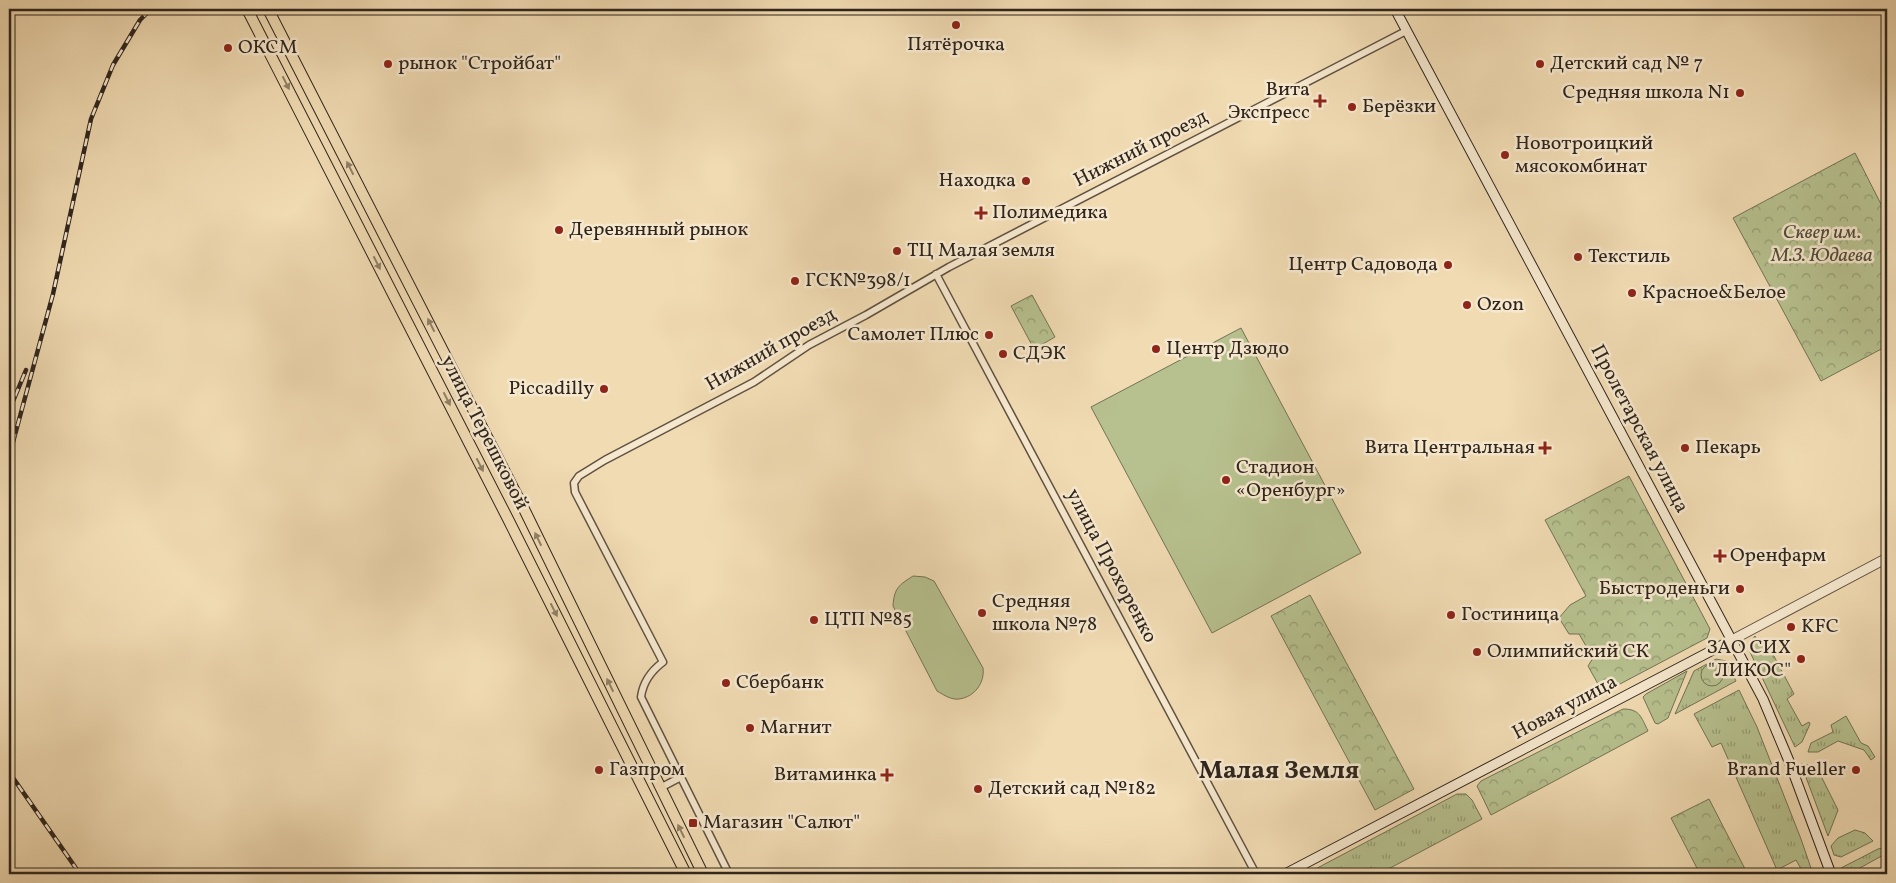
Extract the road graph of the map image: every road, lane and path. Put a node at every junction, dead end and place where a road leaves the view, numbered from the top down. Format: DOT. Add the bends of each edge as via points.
graph roads {
  1 [pos="248,9"];
  2 [pos="268,9"];
  3 [pos="1395,9"];
  4 [pos="1406,30"];
  5 [pos="936,274"];
  6 [pos="1887,558"];
  7 [pos="1732,640"];
  8 [pos="681,777"];
  9 [pos="660,788"];
  10 [pos="686,874"];
  11 [pos="703,874"];
  12 [pos="729,874"];
  13 [pos="1256,874"];
  14 [pos="1285,874"];
  15 [pos="1831,874"];
  1 -- 10 [label="main road, улица Терешковой, one-way"];
  9 -- 2 [label="main road, улица Терешковой, one-way" via="453,368"];
  3 -- 4 [label="main road, Пролетарская улица"];
  4 -- 5 [label="street, Нижний проезд"];
  4 -- 7 [label="main road, Пролетарская улица"];
  5 -- 8 [label="street, Нижний проезд" via="809,344 754,382 605,460 579,476 574,483 575,492 663,662 652,670 641,697"];
  5 -- 13 [label="street, улица Прохоренко"];
  6 -- 7 [label="main road, Новая улица"];
  7 -- 14 [label="main road, Новая улица"];
  7 -- 15 [label="main road, Пролетарская улица" via="1763,699"];
  8 -- 9 [label="street"];
  8 -- 12 [label="street"];
  11 -- 9 [label="main road, улица Терешковой, one-way"];
}
